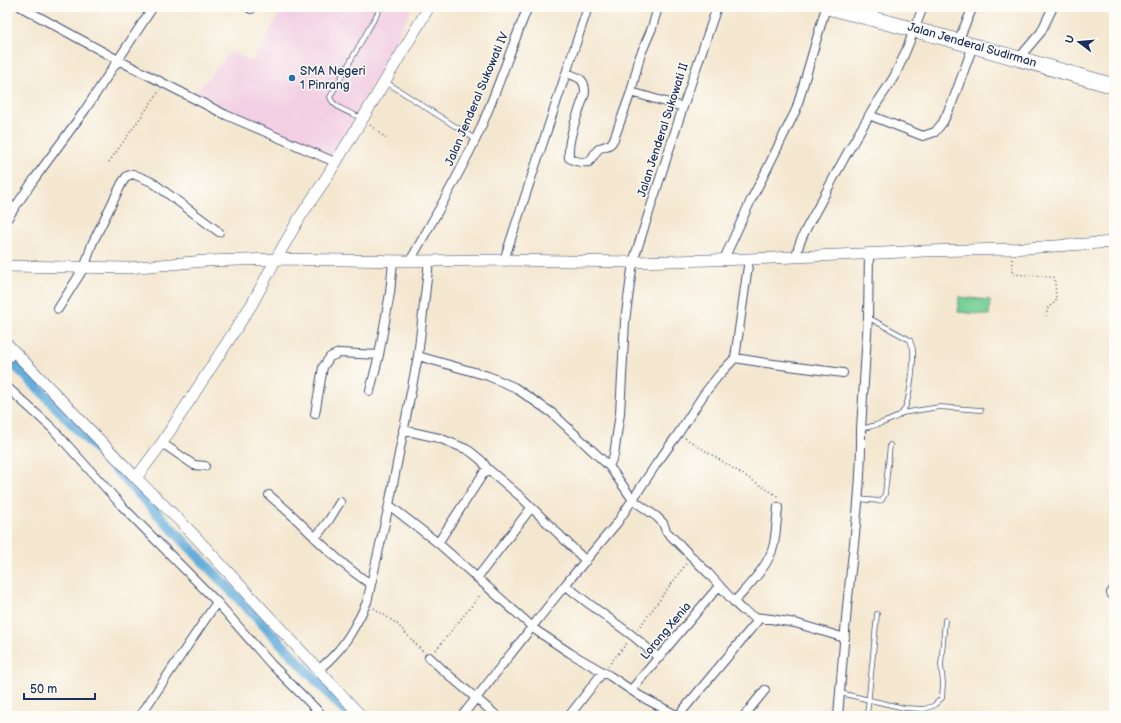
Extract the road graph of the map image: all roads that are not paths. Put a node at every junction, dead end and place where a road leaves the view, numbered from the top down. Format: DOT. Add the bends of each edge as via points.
graph roads {
  1 [pos="21,7"];
  2 [pos="153,7"];
  3 [pos="381,7"];
  4 [pos="429,7"];
  5 [pos="528,7"];
  6 [pos="588,7"];
  7 [pos="658,7"];
  8 [pos="717,7"];
  9 [pos="827,7"];
  10 [pos="922,7"];
  11 [pos="973,7"];
  12 [pos="1053,7"];
  13 [pos="914,29"];
  14 [pos="958,42"];
  15 [pos="973,46"];
  16 [pos="1019,58"];
  17 [pos="118,60"];
  18 [pos="567,73"];
  19 [pos="385,81"];
  20 [pos="1114,86"];
  21 [pos="631,92"];
  22 [pos="682,107"];
  23 [pos="869,115"];
  24 [pos="363,118"];
  25 [pos="475,139"];
  26 [pos="335,162"];
  27 [pos="7,219"];
  28 [pos="219,232"];
  29 [pos="1114,242"];
  30 [pos="869,254"];
  31 [pos="796,257"];
  32 [pos="276,258"];
  33 [pos="724,259"];
  34 [pos="749,259"];
  35 [pos="504,260"];
  36 [pos="393,261"];
  37 [pos="410,261"];
  38 [pos="429,261"];
  39 [pos="633,262"];
  40 [pos="7,266"];
  41 [pos="85,266"];
  42 [pos="58,309"];
  43 [pos="868,318"];
  44 [pos="9,354"];
  45 [pos="379,355"];
  46 [pos="418,356"];
  47 [pos="735,358"];
  48 [pos="843,372"];
  49 [pos="7,387"];
  50 [pos="370,391"];
  51 [pos="981,410"];
  52 [pos="902,413"];
  53 [pos="315,414"];
  54 [pos="861,429"];
  55 [pos="403,430"];
  56 [pos="162,443"];
  57 [pos="890,445"];
  58 [pos="205,466"];
  59 [pos="609,466"];
  60 [pos="487,468"];
  61 [pos="136,478"];
  62 [pos="269,495"];
  63 [pos="858,499"];
  64 [pos="633,500"];
  65 [pos="340,502"];
  66 [pos="389,505"];
  67 [pos="778,507"];
  68 [pos="531,508"];
  69 [pos="315,538"];
  70 [pos="438,543"];
  71 [pos="586,561"];
  72 [pos="477,578"];
  73 [pos="371,584"];
  74 [pos="565,585"];
  75 [pos="719,586"];
  76 [pos="1114,588"];
  77 [pos="1114,597"];
  78 [pos="217,602"];
  79 [pos="734,602"];
  80 [pos="876,614"];
  81 [pos="760,618"];
  82 [pos="945,620"];
  83 [pos="532,627"];
  84 [pos="845,638"];
  85 [pos="430,657"];
  86 [pos="659,658"];
  87 [pos="318,670"];
  88 [pos="603,672"];
  89 [pos="631,690"];
  90 [pos="766,690"];
  91 [pos="840,693"];
  92 [pos="476,699"];
  93 [pos="869,700"];
  94 [pos="140,716"];
  95 [pos="324,716"];
  96 [pos="361,716"];
  97 [pos="462,716"];
  98 [pos="497,716"];
  99 [pos="569,716"];
  100 [pos="678,716"];
  101 [pos="744,716"];
  102 [pos="838,716"];
  103 [pos="867,716"];
  1 -- 17 [label="street"];
  2 -- 17 [label="street"];
  3 -- 24 [label="lane" via="330,97 335,105"];
  4 -- 19 [label="street"];
  5 -- 25 [label="street, Jalan Jenderal Sukowati IV"];
  6 -- 18 [label="street"];
  7 -- 21 [label="street" via="640,56"];
  8 -- 22 [label="street, Jalan Jenderal Sukowati II"];
  9 -- 13 [label="highway, Jalan Jenderal Sudirman"];
  9 -- 33 [label="street" via="796,110"];
  10 -- 13 [label="street"];
  11 -- 14 [label="street"];
  12 -- 16 [label="street" via="1041,32"];
  13 -- 14 [label="highway, Jalan Jenderal Sudirman"];
  13 -- 23 [label="street" via="896,73"];
  14 -- 15 [label="highway, Jalan Jenderal Sudirman"];
  15 -- 16 [label="highway, Jalan Jenderal Sudirman"];
  15 -- 23 [label="street" via="952,103 935,132 923,136"];
  16 -- 20 [label="highway, Jalan Jenderal Sudirman"];
  17 -- 26 [label="street" via="226,115"];
  17 -- 27 [label="street"];
  18 -- 21 [label="street" via="585,85 585,93 569,142 569,158 575,161 589,162 599,149 611,144"];
  18 -- 35 [label="street"];
  19 -- 24 [label="street"];
  19 -- 25 [label="lane"];
  21 -- 22 [label="street"];
  22 -- 39 [label="street, Jalan Jenderal Sukowati II"];
  23 -- 31 [label="street" via="803,235"];
  24 -- 26 [label="street"];
  25 -- 37 [label="street, Jalan Jenderal Sukowati IV" via="456,179"];
  26 -- 32 [label="street"];
  28 -- 41 [label="street" via="152,182 133,174 127,176 122,183 92,244"];
  29 -- 30 [label="street" via="1011,250"];
  30 -- 31 [label="street"];
  30 -- 43 [label="street"];
  31 -- 34 [label="street"];
  32 -- 36 [label="street"];
  32 -- 41 [label="street" via="204,260 128,268"];
  32 -- 56 [label="street" via="252,304"];
  33 -- 34 [label="street"];
  33 -- 39 [label="street"];
  34 -- 47 [label="street"];
  35 -- 38 [label="street"];
  35 -- 39 [label="street"];
  36 -- 37 [label="street"];
  36 -- 45 [label="street"];
  37 -- 38 [label="street"];
  38 -- 46 [label="street"];
  39 -- 59 [label="street, Jalan Jenderal Sukowati II" via="620,413 614,455"];
  40 -- 41 [label="street"];
  41 -- 42 [label="street"];
  43 -- 52 [label="lane" via="910,340 913,349 910,395"];
  43 -- 54 [label="street"];
  44 -- 61 [label="street"];
  45 -- 50 [label="street"];
  45 -- 53 [label="street" via="339,353 330,357 323,367"];
  46 -- 55 [label="street"];
  46 -- 59 [label="street" via="488,376 514,387 552,414"];
  47 -- 48 [label="street"];
  47 -- 64 [label="street" via="704,394"];
  49 -- 78 [label="street" via="52,428 122,506"];
  51 -- 52 [label="lane" via="939,406"];
  52 -- 54 [label="lane" via="887,422"];
  54 -- 63 [label="street"];
  55 -- 60 [label="street" via="439,438 466,449"];
  55 -- 66 [label="street"];
  56 -- 58 [label="street" via="194,465"];
  56 -- 61 [label="street"];
  57 -- 63 [label="lane" via="885,494 882,500"];
  59 -- 64 [label="street"];
  60 -- 68 [label="street"];
  60 -- 70 [label="street"];
  61 -- 87 [label="street" via="190,531"];
  62 -- 69 [label="street"];
  63 -- 84 [label="street"];
  64 -- 71 [label="street"];
  64 -- 75 [label="street" via="657,517 666,531"];
  65 -- 69 [label="street"];
  66 -- 70 [label="street"];
  66 -- 73 [label="street"];
  67 -- 79 [label="street" via="774,544 768,559"];
  68 -- 71 [label="street"];
  68 -- 72 [label="street"];
  69 -- 73 [label="street"];
  70 -- 72 [label="street"];
  71 -- 74 [label="street"];
  72 -- 83 [label="street"];
  73 -- 87 [label="street" via="364,610 345,641 336,654"];
  74 -- 83 [label="street"];
  74 -- 86 [label="street"];
  75 -- 79 [label="street"];
  75 -- 86 [label="street, Lorong Xenia"];
  76 -- 77 [label="street" via="1111,593"];
  78 -- 94 [label="street"];
  78 -- 95 [label="street" via="271,664"];
  79 -- 81 [label="street" via="754,617"];
  80 -- 93 [label="lane"];
  81 -- 84 [label="street" via="795,623"];
  81 -- 100 [label="street"];
  82 -- 93 [label="lane" via="941,664 942,698 933,706 924,709 904,708"];
  83 -- 88 [label="street"];
  83 -- 92 [label="street"];
  84 -- 91 [label="street"];
  85 -- 92 [label="street"];
  86 -- 89 [label="street, Lorong Xenia"];
  87 -- 96 [label="street"];
  88 -- 89 [label="street"];
  88 -- 99 [label="street"];
  89 -- 100 [label="street"];
  90 -- 101 [label="street"];
  91 -- 93 [label="lane"];
  91 -- 102 [label="street"];
  92 -- 97 [label="street"];
  92 -- 98 [label="street"];
  93 -- 103 [label="lane"];
}
